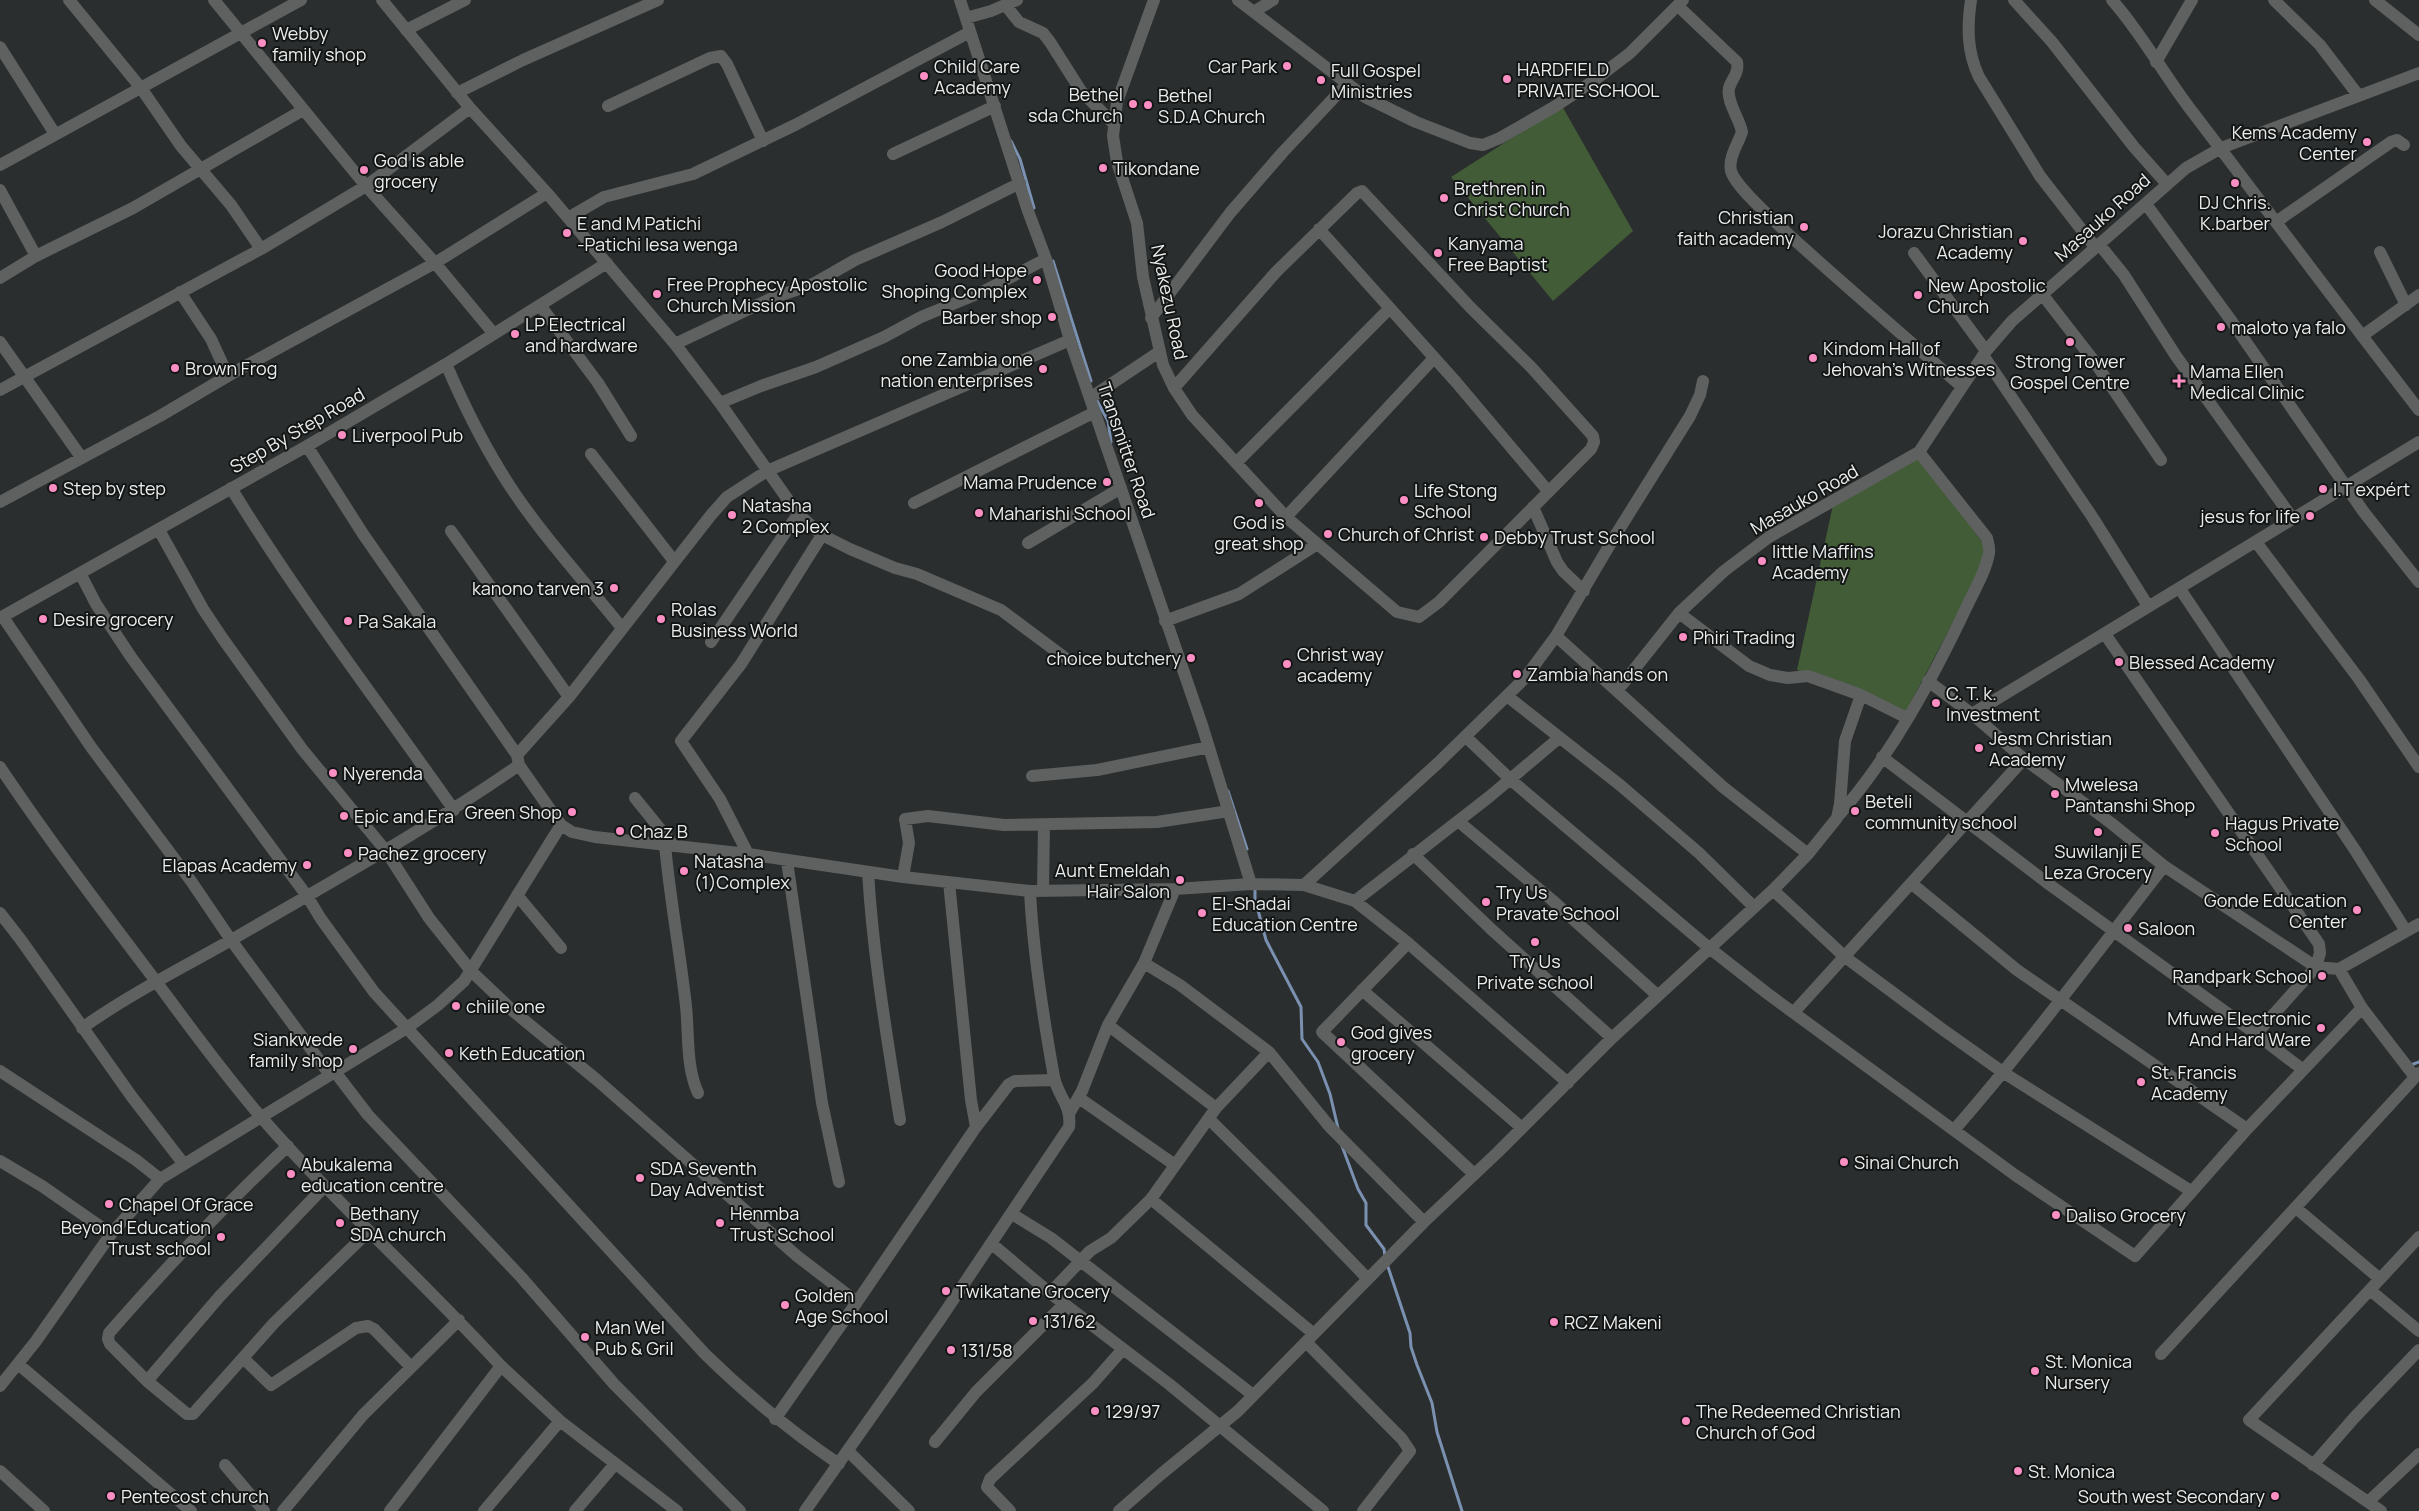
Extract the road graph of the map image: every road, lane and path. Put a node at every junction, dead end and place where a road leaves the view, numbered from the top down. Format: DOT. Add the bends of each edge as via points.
graph roads {
  1 [pos="69,0"];
  2 [pos="214,0"];
  3 [pos="301,0"];
  4 [pos="382,0"];
  5 [pos="465,0"];
  6 [pos="658,0"];
  7 [pos="960,0"];
  8 [pos="1017,0"];
  9 [pos="1154,0"];
  10 [pos="1238,0"];
  11 [pos="1273,0"];
  12 [pos="1971,0"];
  13 [pos="2014,0"];
  14 [pos="2112,0"];
  15 [pos="2192,0"];
  16 [pos="2274,0"];
  17 [pos="2375,0"];
  18 [pos="1681,3"];
  19 [pos="1006,6"];
  20 [pos="1255,11"];
  21 [pos="966,18"];
  22 [pos="406,30"];
  23 [pos="970,32"];
  24 [pos="241,35"];
  25 [pos="2419,35"];
  26 [pos="0,47"];
  27 [pos="2156,62"];
  28 [pos="2419,73"];
  29 [pos="1346,85"];
  30 [pos="141,88"];
  31 [pos="457,93"];
  32 [pos="2358,95"];
  33 [pos="608,106"];
  34 [pos="995,106"];
  35 [pos="470,108"];
  36 [pos="303,110"];
  37 [pos="1113,123"];
  38 [pos="55,134"];
  39 [pos="763,141"];
  40 [pos="2404,144"];
  41 [pos="2220,148"];
  42 [pos="893,154"];
  43 [pos="0,165"];
  44 [pos="200,170"];
  45 [pos="1020,183"];
  46 [pos="2166,183"];
  47 [pos="366,186"];
  48 [pos="0,190"];
  49 [pos="546,193"];
  50 [pos="2146,204"];
  51 [pos="568,218"];
  52 [pos="2276,222"];
  53 [pos="1319,229"];
  54 [pos="2097,246"];
  55 [pos="261,249"];
  56 [pos="2380,252"];
  57 [pos="1914,253"];
  58 [pos="36,256"];
  59 [pos="1046,259"];
  60 [pos="435,263"];
  61 [pos="607,263"];
  62 [pos="0,278"];
  63 [pos="180,292"];
  64 [pos="2042,294"];
  65 [pos="2419,295"];
  66 [pos="540,305"];
  67 [pos="2406,305"];
  68 [pos="1390,308"];
  69 [pos="1151,318"];
  70 [pos="494,334"];
  71 [pos="2362,336"];
  72 [pos="1070,340"];
  73 [pos="0,342"];
  74 [pos="675,344"];
  75 [pos="1158,352"];
  76 [pos="1985,353"];
  77 [pos="1434,358"];
  78 [pos="446,364"];
  79 [pos="25,376"];
  80 [pos="228,376"];
  81 [pos="1703,380"];
  82 [pos="1961,386"];
  83 [pos="1174,388"];
  84 [pos="0,390"];
  85 [pos="1090,398"];
  86 [pos="720,404"];
  87 [pos="2419,410"];
  88 [pos="1095,412"];
  89 [pos="631,436"];
  90 [pos="2419,442"];
  91 [pos="307,446"];
  92 [pos="1919,452"];
  93 [pos="591,454"];
  94 [pos="81,457"];
  95 [pos="2162,460"];
  96 [pos="1236,463"];
  97 [pos="767,471"];
  98 [pos="2346,487"];
  99 [pos="231,488"];
  100 [pos="1121,488"];
  101 [pos="1548,492"];
  102 [pos="0,502"];
  103 [pos="914,504"];
  104 [pos="1532,507"];
  105 [pos="798,514"];
  106 [pos="1286,517"];
  107 [pos="2293,519"];
  108 [pos="159,530"];
  109 [pos="451,531"];
  110 [pos="822,535"];
  111 [pos="2256,542"];
  112 [pos="1028,543"];
  113 [pos="1316,545"];
  114 [pos="674,561"];
  115 [pos="80,574"];
  116 [pos="2419,582"];
  117 [pos="2180,588"];
  118 [pos="1584,591"];
  119 [pos="2148,606"];
  120 [pos="1679,613"];
  121 [pos="2,617"];
  122 [pos="1165,622"];
  123 [pos="622,628"];
  124 [pos="2105,634"];
  125 [pos="1556,636"];
  126 [pos="711,642"];
  127 [pos="1068,660"];
  128 [pos="1928,681"];
  129 [pos="1617,691"];
  130 [pos="1861,694"];
  131 [pos="1507,696"];
  132 [pos="569,697"];
  133 [pos="1972,714"];
  134 [pos="1907,718"];
  135 [pos="1466,736"];
  136 [pos="1559,738"];
  137 [pos="1209,747"];
  138 [pos="1882,757"];
  139 [pos="518,760"];
  140 [pos="2024,760"];
  141 [pos="0,767"];
  142 [pos="2419,767"];
  143 [pos="1032,776"];
  144 [pos="1511,780"];
  145 [pos="635,798"];
  146 [pos="454,810"];
  147 [pos="1229,811"];
  148 [pos="1837,818"];
  149 [pos="1458,820"];
  150 [pos="1967,821"];
  151 [pos="561,825"];
  152 [pos="1044,825"];
  153 [pos="670,846"];
  154 [pos="386,851"];
  155 [pos="748,854"];
  156 [pos="1413,854"];
  157 [pos="1808,854"];
  158 [pos="787,861"];
  159 [pos="2164,866"];
  160 [pos="868,872"];
  161 [pos="903,877"];
  162 [pos="949,882"];
  163 [pos="1911,883"];
  164 [pos="1251,884"];
  165 [pos="1304,885"];
  166 [pos="1175,889"];
  167 [pos="1773,890"];
  168 [pos="1030,891"];
  169 [pos="1043,891"];
  170 [pos="517,895"];
  171 [pos="307,896"];
  172 [pos="1355,901"];
  173 [pos="1754,906"];
  174 [pos="0,914"];
  175 [pos="2419,924"];
  176 [pos="2406,931"];
  177 [pos="2113,932"];
  178 [pos="231,940"];
  179 [pos="1408,943"];
  180 [pos="1708,947"];
  181 [pos="561,948"];
  182 [pos="1845,957"];
  183 [pos="1144,963"];
  184 [pos="2316,967"];
  185 [pos="2338,969"];
  186 [pos="471,971"];
  187 [pos="155,981"];
  188 [pos="1362,990"];
  189 [pos="1656,995"];
  190 [pos="2062,1000"];
  191 [pos="2362,1008"];
  192 [pos="1794,1012"];
  193 [pos="1108,1025"];
  194 [pos="82,1028"];
  195 [pos="407,1028"];
  196 [pos="2256,1034"];
  197 [pos="1612,1038"];
  198 [pos="1270,1052"];
  199 [pos="2302,1069"];
  200 [pos="0,1072"];
  201 [pos="2004,1073"];
  202 [pos="332,1074"];
  203 [pos="2417,1075"];
  204 [pos="1055,1080"];
  205 [pos="1568,1083"];
  206 [pos="698,1093"];
  207 [pos="1079,1098"];
  208 [pos="1216,1108"];
  209 [pos="1070,1112"];
  210 [pos="260,1116"];
  211 [pos="1209,1119"];
  212 [pos="900,1120"];
  213 [pos="976,1127"];
  214 [pos="1522,1128"];
  215 [pos="2247,1128"];
  216 [pos="1954,1130"];
  217 [pos="288,1146"];
  218 [pos="0,1161"];
  219 [pos="183,1163"];
  220 [pos="1175,1165"];
  221 [pos="1474,1174"];
  222 [pos="160,1179"];
  223 [pos="838,1182"];
  224 [pos="324,1187"];
  225 [pos="2191,1192"];
  226 [pos="1151,1199"];
  227 [pos="2296,1208"];
  228 [pos="1012,1214"];
  229 [pos="1424,1222"];
  230 [pos="368,1231"];
  231 [pos="111,1234"];
  232 [pos="2419,1237"];
  233 [pos="992,1244"];
  234 [pos="1079,1261"];
  235 [pos="2380,1279"];
  236 [pos="1368,1280"];
  237 [pos="2370,1290"];
  238 [pos="1050,1293"];
  239 [pos="857,1302"];
  240 [pos="1064,1304"];
  241 [pos="459,1320"];
  242 [pos="2419,1331"];
  243 [pos="1310,1338"];
  244 [pos="1123,1349"];
  245 [pos="2419,1350"];
  246 [pos="2161,1354"];
  247 [pos="243,1358"];
  248 [pos="18,1364"];
  249 [pos="501,1366"];
  250 [pos="411,1367"];
  251 [pos="146,1381"];
  252 [pos="0,1386"];
  253 [pos="1253,1395"];
  254 [pos="775,1419"];
  255 [pos="560,1421"];
  256 [pos="1220,1427"];
  257 [pos="936,1440"];
  258 [pos="848,1451"];
  259 [pos="2419,1454"];
  260 [pos="615,1464"];
  261 [pos="839,1464"];
  262 [pos="225,1465"];
  263 [pos="2313,1465"];
  264 [pos="0,1471"];
  265 [pos="2368,1502"];
  266 [pos="902,1508"];
  267 [pos="44,1511"];
  268 [pos="191,1511"];
  269 [pos="264,1511"];
  270 [pos="283,1511"];
  271 [pos="390,1511"];
  272 [pos="484,1511"];
  273 [pos="575,1511"];
  274 [pos="677,1511"];
  275 [pos="740,1511"];
  276 [pos="805,1511"];
  277 [pos="1010,1511"];
  278 [pos="1119,1511"];
  279 [pos="1323,1511"];
  280 [pos="1363,1511"];
  281 [pos="2381,1511"];
  1 -- 30 [label="street"];
  2 -- 24 [label="street"];
  3 -- 24 [label="street"];
  4 -- 22 [label="street"];
  5 -- 22 [label="street"];
  6 -- 31 [label="street"];
  7 -- 21 [label="street, Transmitter Road"];
  8 -- 19 [label="street"];
  9 -- 37 [label="street, Nyakezu Road" via="1117,102"];
  10 -- 20 [label="street"];
  11 -- 20 [label="street"];
  12 -- 54 [label="street" via="1968,42 1979,77 2040,176"];
  13 -- 46 [label="street"];
  14 -- 27 [label="street"];
  15 -- 27 [label="street"];
  16 -- 32 [label="street" via="2320,45"];
  17 -- 25 [label="street"];
  18 -- 29 [label="street" via="1630,53 1592,82 1554,107 1483,145 1470,143 1396,113"];
  18 -- 82 [label="street" via="1737,62 1738,70 1729,88 1729,96 1742,132 1731,159 1731,170 1738,184 1767,215 1858,298"];
  19 -- 21 [label="street"];
  19 -- 37 [label="street" via="1019,22 1043,33 1081,91"];
  20 -- 29 [label="street"];
  21 -- 23 [label="street, Transmitter Road"];
  22 -- 31 [label="street"];
  23 -- 34 [label="street, Transmitter Road"];
  23 -- 39 [label="street"];
  24 -- 30 [label="street"];
  24 -- 36 [label="street"];
  26 -- 38 [label="street"];
  27 -- 41 [label="street"];
  28 -- 32 [label="street, Masauko Road"];
  29 -- 69 [label="street" via="1230,213"];
  30 -- 38 [label="street"];
  30 -- 44 [label="street"];
  31 -- 35 [label="street"];
  32 -- 41 [label="street, Masauko Road"];
  33 -- 39 [label="street" via="710,58 721,56"];
  34 -- 42 [label="street"];
  34 -- 45 [label="street, Transmitter Road"];
  35 -- 47 [label="street"];
  35 -- 49 [label="street"];
  36 -- 44 [label="street"];
  36 -- 47 [label="street"];
  37 -- 69 [label="street, Nyakezu Road" via="1117,162 1137,223"];
  38 -- 43 [label="street"];
  39 -- 51 [label="street" via="693,174 604,196"];
  40 -- 52 [label="street" via="2396,140 2391,142"];
  41 -- 46 [label="street, Masauko Road"];
  41 -- 52 [label="street"];
  44 -- 55 [label="street" via="231,205"];
  44 -- 58 [label="street" via="133,208"];
  45 -- 59 [label="street, Transmitter Road"];
  45 -- 74 [label="street" via="855,260 813,284 770,299"];
  46 -- 50 [label="street, Masauko Road"];
  47 -- 55 [label="street"];
  47 -- 60 [label="street"];
  48 -- 58 [label="street"];
  49 -- 51 [label="street"];
  49 -- 60 [label="street"];
  50 -- 54 [label="street, Masauko Road"];
  50 -- 98 [label="street"];
  51 -- 61 [label="street"];
  52 -- 71 [label="street"];
  53 -- 68 [label="street"];
  53 -- 83 [label="street" via="1276,272"];
  53 -- 101 [label="street" via="1357,192 1362,191 1593,436 1591,449"];
  54 -- 64 [label="street, Masauko Road"];
  54 -- 107 [label="street" via="2128,281 2176,356"];
  55 -- 63 [label="street"];
  56 -- 67 [label="street"];
  57 -- 76 [label="street"];
  58 -- 62 [label="street"];
  59 -- 72 [label="street, Transmitter Road"];
  59 -- 86 [label="street" via="884,337"];
  60 -- 70 [label="street"];
  60 -- 80 [label="street"];
  61 -- 66 [label="street, Step By Step Road"];
  61 -- 74 [label="street"];
  63 -- 79 [label="street"];
  63 -- 80 [label="street" via="211,338"];
  64 -- 76 [label="street, Masauko Road" via="2012,321"];
  64 -- 95 [label="street" via="2094,361"];
  65 -- 67 [label="street"];
  66 -- 70 [label="street, Step By Step Road"];
  66 -- 89 [label="street" via="598,383"];
  67 -- 71 [label="street"];
  68 -- 77 [label="street"];
  68 -- 96 [label="street"];
  69 -- 75 [label="street, Nyakezu Road"];
  70 -- 78 [label="street, Step By Step Road"];
  71 -- 87 [label="street"];
  72 -- 85 [label="street, Transmitter Road"];
  72 -- 97 [label="street"];
  73 -- 79 [label="street"];
  74 -- 86 [label="street"];
  75 -- 83 [label="street, Nyakezu Road"];
  75 -- 85 [label="street"];
  76 -- 82 [label="street, Masauko Road"];
  76 -- 119 [label="street"];
  77 -- 101 [label="street"];
  77 -- 106 [label="street"];
  78 -- 91 [label="street, Step By Step Road"];
  78 -- 123 [label="street" via="501,472 531,515"];
  79 -- 84 [label="street"];
  79 -- 94 [label="street"];
  80 -- 94 [label="street"];
  81 -- 118 [label="street" via="1700,396 1690,416"];
  82 -- 92 [label="street, Masauko Road"];
  83 -- 96 [label="street, Nyakezu Road" via="1192,416"];
  85 -- 88 [label="street, Transmitter Road"];
  86 -- 97 [label="street"];
  88 -- 100 [label="street, Transmitter Road"];
  88 -- 103 [label="street"];
  90 -- 98 [label="street"];
  91 -- 99 [label="street, Step By Step Road"];
  91 -- 139 [label="street" via="363,534"];
  92 -- 120 [label="street, Masauko Road" via="1769,537"];
  92 -- 128 [label="street" via="1987,538 1989,551 1959,622"];
  93 -- 114 [label="street"];
  94 -- 102 [label="street"];
  96 -- 106 [label="street, Nyakezu Road"];
  97 -- 105 [label="street"];
  97 -- 114 [label="street" via="728,497"];
  98 -- 107 [label="street"];
  98 -- 116 [label="street"];
  99 -- 108 [label="street, Step By Step Road"];
  99 -- 146 [label="street" via="299,592"];
  100 -- 112 [label="street"];
  100 -- 122 [label="street, Transmitter Road"];
  101 -- 104 [label="street"];
  104 -- 113 [label="street, Nyakezu Road" via="1439,602 1419,617 1397,612"];
  104 -- 118 [label="street" via="1562,571"];
  105 -- 110 [label="street"];
  105 -- 126 [label="street"];
  106 -- 113 [label="street, Nyakezu Road"];
  107 -- 111 [label="street"];
  108 -- 115 [label="street, Step By Step Road"];
  108 -- 154 [label="street" via="223,639 302,749"];
  109 -- 132 [label="street"];
  110 -- 127 [label="street" via="1002,610"];
  110 -- 155 [label="street" via="741,664 682,741 720,799"];
  111 -- 117 [label="street"];
  111 -- 142 [label="street" via="2359,679"];
  113 -- 122 [label="street" via="1239,594"];
  114 -- 123 [label="street"];
  115 -- 121 [label="street, Step By Step Road"];
  115 -- 171 [label="street" via="131,657"];
  117 -- 119 [label="street"];
  117 -- 176 [label="street" via="2356,850"];
  118 -- 125 [label="street"];
  119 -- 124 [label="street"];
  120 -- 129 [label="street, Masauko Road"];
  120 -- 130 [label="street" via="1749,666 1770,675 1788,678 1808,676"];
  121 -- 178 [label="street" via="91,747"];
  122 -- 137 [label="street, Transmitter Road"];
  123 -- 132 [label="street"];
  124 -- 133 [label="street"];
  124 -- 184 [label="street" via="2312,932 2319,944"];
  125 -- 129 [label="street"];
  125 -- 131 [label="street" via="1525,678"];
  128 -- 133 [label="street"];
  128 -- 134 [label="street"];
  129 -- 157 [label="street" via="1723,786"];
  130 -- 134 [label="street"];
  130 -- 148 [label="street" via="1845,741"];
  131 -- 135 [label="street"];
  131 -- 136 [label="street"];
  132 -- 139 [label="street"];
  133 -- 140 [label="street"];
  134 -- 138 [label="street"];
  135 -- 144 [label="street"];
  135 -- 165 [label="street"];
  136 -- 144 [label="street"];
  136 -- 173 [label="street" via="1692,847"];
  137 -- 143 [label="street" via="1098,770"];
  137 -- 147 [label="street, Transmitter Road"];
  138 -- 148 [label="street"];
  138 -- 150 [label="street"];
  139 -- 146 [label="street"];
  139 -- 151 [label="street"];
  140 -- 150 [label="street"];
  140 -- 159 [label="street"];
  141 -- 187 [label="street"];
  144 -- 149 [label="street"];
  144 -- 180 [label="street"];
  145 -- 153 [label="street"];
  146 -- 154 [label="street"];
  147 -- 152 [label="street" via="1157,822"];
  147 -- 164 [label="street, Transmitter Road"];
  148 -- 157 [label="street"];
  149 -- 156 [label="street"];
  149 -- 189 [label="street"];
  150 -- 163 [label="street"];
  150 -- 177 [label="street"];
  151 -- 153 [label="street" via="580,834"];
  151 -- 170 [label="street"];
  152 -- 161 [label="street" via="1004,825 928,816 905,819 910,843"];
  152 -- 169 [label="street"];
  153 -- 155 [label="street"];
  153 -- 206 [label="street" via="670,895 686,1005 690,1070"];
  154 -- 171 [label="street"];
  154 -- 186 [label="street" via="429,918"];
  155 -- 158 [label="street"];
  156 -- 172 [label="street"];
  156 -- 197 [label="street" via="1491,930"];
  157 -- 167 [label="street"];
  158 -- 160 [label="street"];
  158 -- 223 [label="street" via="822,1103"];
  159 -- 177 [label="street"];
  159 -- 184 [label="street"];
  160 -- 161 [label="street"];
  160 -- 212 [label="street" via="872,933"];
  161 -- 162 [label="street"];
  162 -- 168 [label="street"];
  162 -- 213 [label="street"];
  163 -- 182 [label="street"];
  163 -- 190 [label="street" via="2017,970"];
  164 -- 165 [label="street"];
  164 -- 166 [label="street"];
  165 -- 172 [label="street"];
  166 -- 169 [label="street"];
  166 -- 183 [label="street"];
  167 -- 173 [label="street"];
  167 -- 182 [label="street"];
  168 -- 169 [label="street"];
  168 -- 204 [label="street" via="1031,926"];
  170 -- 181 [label="street"];
  170 -- 186 [label="street"];
  171 -- 178 [label="street"];
  171 -- 195 [label="street" via="374,992"];
  172 -- 179 [label="street"];
  173 -- 180 [label="street"];
  174 -- 194 [label="street"];
  175 -- 176 [label="street"];
  176 -- 185 [label="street"];
  177 -- 190 [label="street"];
  177 -- 196 [label="street"];
  178 -- 187 [label="street"];
  178 -- 202 [label="street"];
  179 -- 188 [label="street"];
  179 -- 205 [label="street"];
  180 -- 189 [label="street"];
  180 -- 192 [label="street"];
  182 -- 192 [label="street"];
  182 -- 201 [label="street"];
  183 -- 193 [label="street"];
  183 -- 198 [label="street" via="1180,985"];
  184 -- 185 [label="street"];
  184 -- 196 [label="street"];
  185 -- 191 [label="street"];
  186 -- 195 [label="street" via="438,1005"];
  186 -- 239 [label="street" via="797,1256"];
  187 -- 194 [label="street"];
  187 -- 210 [label="street"];
  188 -- 214 [label="street"];
  188 -- 221 [label="street" via="1322,1032"];
  189 -- 197 [label="street"];
  190 -- 201 [label="street"];
  190 -- 215 [label="street"];
  191 -- 199 [label="street"];
  191 -- 203 [label="street"];
  192 -- 216 [label="street"];
  193 -- 207 [label="street"];
  193 -- 208 [label="street"];
  194 -- 219 [label="street"];
  195 -- 202 [label="street"];
  195 -- 254 [label="street" via="705,1354"];
  196 -- 199 [label="street"];
  197 -- 205 [label="street"];
  198 -- 208 [label="street"];
  198 -- 229 [label="street" via="1329,1126"];
  199 -- 215 [label="street"];
  200 -- 222 [label="street"];
  201 -- 216 [label="street"];
  201 -- 225 [label="street"];
  202 -- 210 [label="street"];
  202 -- 275 [label="street" via="521,1277 614,1384"];
  203 -- 227 [label="street"];
  204 -- 209 [label="street"];
  204 -- 213 [label="street" via="1012,1082"];
  205 -- 214 [label="street"];
  207 -- 209 [label="street"];
  207 -- 220 [label="street"];
  208 -- 211 [label="street"];
  209 -- 228 [label="street" via="1065,1136"];
  210 -- 217 [label="street"];
  210 -- 219 [label="street"];
  211 -- 220 [label="street"];
  211 -- 236 [label="street"];
  213 -- 239 [label="street"];
  214 -- 221 [label="street"];
  215 -- 225 [label="street"];
  216 -- 225 [label="street" via="2015,1176 2135,1256"];
  217 -- 224 [label="street"];
  217 -- 251 [label="street" via="239,1190 109,1333 110,1344"];
  218 -- 231 [label="street"];
  219 -- 222 [label="street"];
  220 -- 226 [label="street"];
  221 -- 229 [label="street"];
  222 -- 231 [label="street"];
  224 -- 230 [label="street"];
  224 -- 251 [label="street" via="220,1296"];
  226 -- 234 [label="street" via="1111,1238"];
  226 -- 243 [label="street"];
  227 -- 235 [label="street"];
  227 -- 246 [label="street"];
  228 -- 233 [label="street"];
  228 -- 234 [label="street" via="1051,1238"];
  229 -- 236 [label="street"];
  230 -- 241 [label="street"];
  230 -- 247 [label="street"];
  231 -- 248 [label="street"];
  232 -- 235 [label="street"];
  233 -- 238 [label="street"];
  233 -- 258 [label="street"];
  234 -- 238 [label="street"];
  234 -- 253 [label="street"];
  235 -- 237 [label="street"];
  236 -- 243 [label="street"];
  237 -- 242 [label="street"];
  237 -- 263 [label="street" via="2249,1420"];
  238 -- 240 [label="street"];
  239 -- 254 [label="street"];
  240 -- 244 [label="street"];
  240 -- 257 [label="street" via="976,1392 934,1442"];
  241 -- 249 [label="street"];
  241 -- 250 [label="street"];
  243 -- 253 [label="street"];
  243 -- 280 [label="street" via="1410,1451"];
  244 -- 256 [label="street"];
  244 -- 277 [label="street" via="1092,1383 990,1479 989,1491"];
  245 -- 263 [label="street"];
  247 -- 250 [label="street" via="271,1385 356,1328 368,1326"];
  247 -- 251 [label="street" via="190,1415"];
  248 -- 252 [label="street"];
  248 -- 268 [label="street"];
  249 -- 255 [label="street"];
  249 -- 271 [label="street"];
  250 -- 270 [label="street" via="363,1415"];
  253 -- 256 [label="street"];
  254 -- 261 [label="street"];
  255 -- 260 [label="street"];
  255 -- 272 [label="street"];
  256 -- 278 [label="street"];
  256 -- 279 [label="street"];
  258 -- 261 [label="street"];
  258 -- 266 [label="street"];
  259 -- 265 [label="street"];
  260 -- 273 [label="street"];
  260 -- 274 [label="street"];
  261 -- 276 [label="street"];
  262 -- 269 [label="street"];
  263 -- 265 [label="street"];
  264 -- 267 [label="street"];
  265 -- 281 [label="street"];
}
